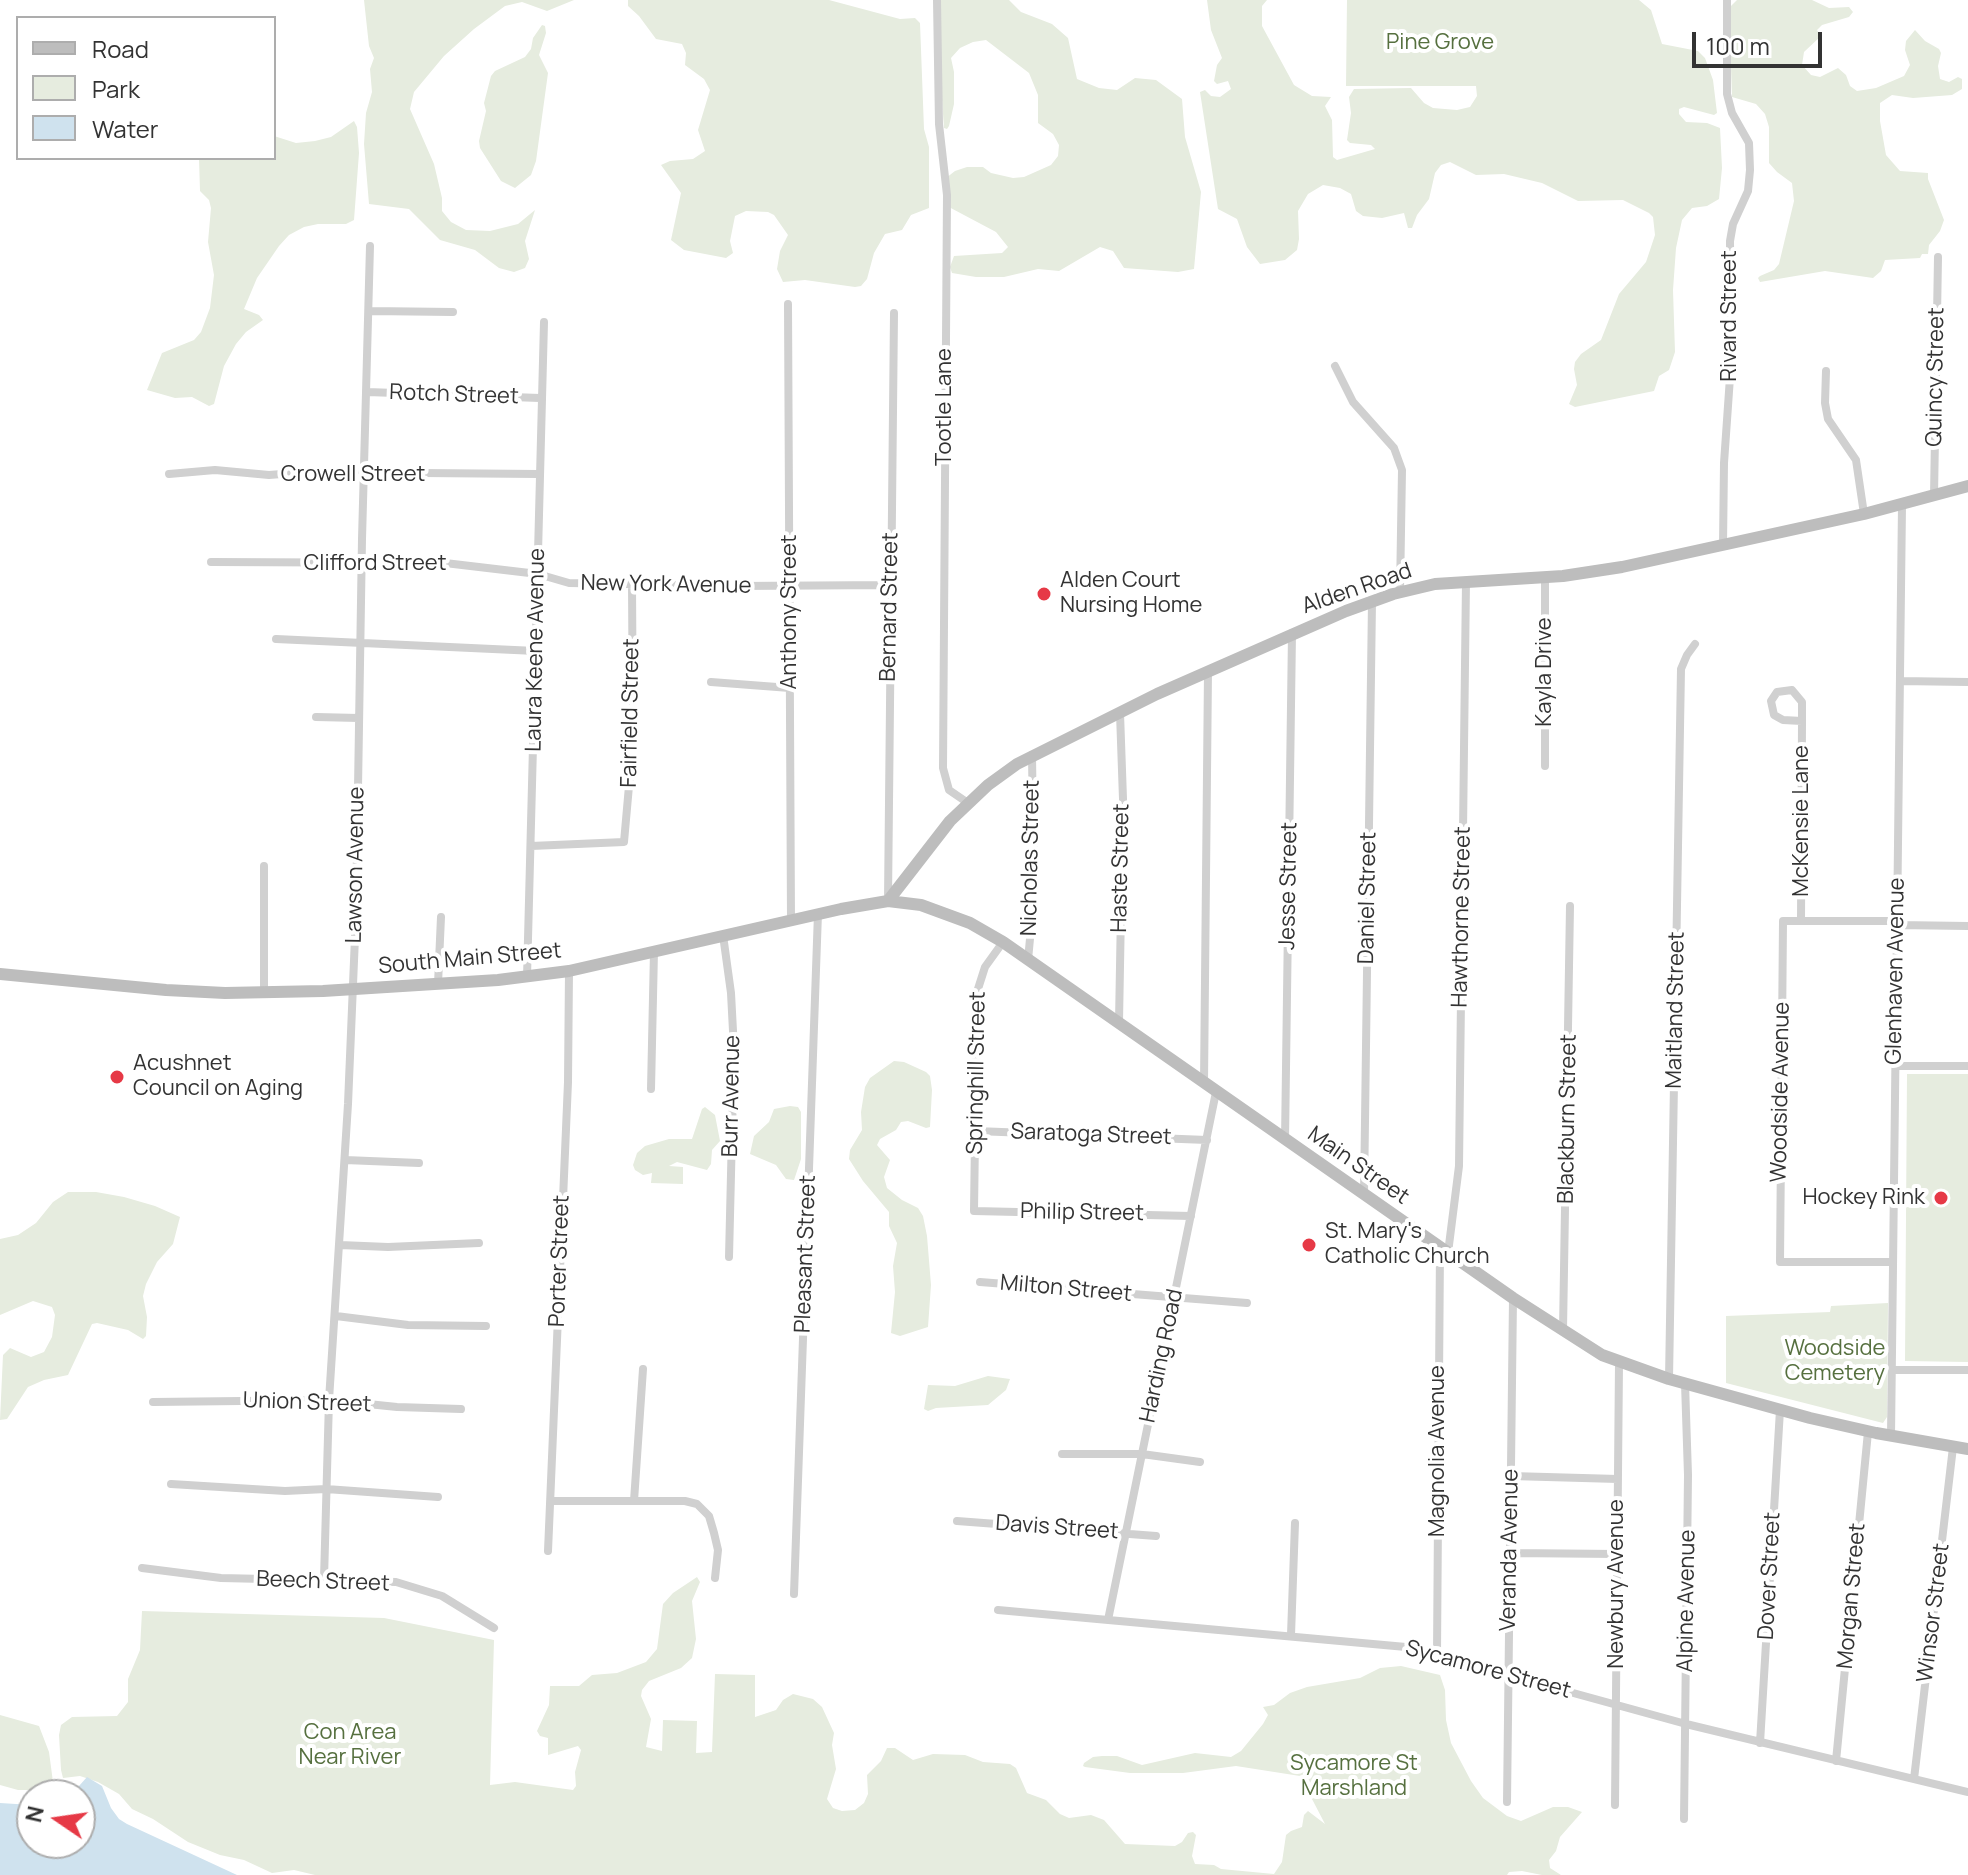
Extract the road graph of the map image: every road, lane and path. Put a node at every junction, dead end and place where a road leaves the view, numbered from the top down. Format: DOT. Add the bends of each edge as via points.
graph roads {
  1 [pos="937,0"];
  2 [pos="1727,0"];
  3 [pos="370,246"];
  4 [pos="1938,257"];
  5 [pos="788,304"];
  6 [pos="370,311"];
  7 [pos="453,312"];
  8 [pos="894,313"];
  9 [pos="544,322"];
  10 [pos="1335,366"];
  11 [pos="1826,371"];
  12 [pos="367,392"];
  13 [pos="540,398"];
  14 [pos="169,474"];
  15 [pos="364,474"];
  16 [pos="538,474"];
  17 [pos="1968,486"];
  18 [pos="1934,497"];
  19 [pos="1902,505"];
  20 [pos="1864,514"];
  21 [pos="1723,545"];
  22 [pos="211,562"];
  23 [pos="361,563"];
  24 [pos="538,574"];
  25 [pos="1545,578"];
  26 [pos="1466,581"];
  27 [pos="632,584"];
  28 [pos="891,585"];
  29 [pos="790,587"];
  30 [pos="1400,592"];
  31 [pos="1372,601"];
  32 [pos="1292,633"];
  33 [pos="276,639"];
  34 [pos="361,642"];
  35 [pos="1695,644"];
  36 [pos="536,651"];
  37 [pos="1208,671"];
  38 [pos="1900,681"];
  39 [pos="711,682"];
  40 [pos="1968,682"];
  41 [pos="790,688"];
  42 [pos="1120,713"];
  43 [pos="316,717"];
  44 [pos="359,718"];
  45 [pos="1802,721"];
  46 [pos="1032,755"];
  47 [pos="1545,766"];
  48 [pos="968,803"];
  49 [pos="531,846"];
  50 [pos="264,866"];
  51 [pos="888,901"];
  52 [pos="1570,906"];
  53 [pos="935,909"];
  54 [pos="818,913"];
  55 [pos="441,917"];
  56 [pos="791,919"];
  57 [pos="1801,921"];
  58 [pos="1897,923"];
  59 [pos="1968,926"];
  60 [pos="723,935"];
  61 [pos="1003,942"];
  62 [pos="654,951"];
  63 [pos="1028,960"];
  64 [pos="569,971"];
  65 [pos="0,974"];
  66 [pos="527,977"];
  67 [pos="438,984"];
  68 [pos="352,989"];
  69 [pos="264,993"];
  70 [pos="1119,1022"];
  71 [pos="1895,1066"];
  72 [pos="1968,1066"];
  73 [pos="1204,1083"];
  74 [pos="651,1089"];
  75 [pos="1216,1092"];
  76 [pos="976,1131"];
  77 [pos="1207,1140"];
  78 [pos="1285,1140"];
  79 [pos="345,1160"];
  80 [pos="419,1163"];
  81 [pos="1364,1195"];
  82 [pos="974,1211"];
  83 [pos="1191,1216"];
  84 [pos="479,1243"];
  85 [pos="340,1245"];
  86 [pos="1444,1250"];
  87 [pos="729,1257"];
  88 [pos="1893,1262"];
  89 [pos="980,1282"];
  90 [pos="1174,1297"];
  91 [pos="1513,1298"];
  92 [pos="1247,1303"];
  93 [pos="336,1316"];
  94 [pos="486,1326"];
  95 [pos="1563,1331"];
  96 [pos="1619,1363"];
  97 [pos="643,1369"];
  98 [pos="1892,1370"];
  99 [pos="1968,1370"];
  100 [pos="1669,1379"];
  101 [pos="1685,1383"];
  102 [pos="329,1400"];
  103 [pos="153,1402"];
  104 [pos="461,1409"];
  105 [pos="1780,1410"];
  106 [pos="1868,1432"];
  107 [pos="1891,1436"];
  108 [pos="1953,1447"];
  109 [pos="1968,1449"];
  110 [pos="1062,1454"];
  111 [pos="1142,1454"];
  112 [pos="1200,1462"];
  113 [pos="1511,1476"];
  114 [pos="1618,1479"];
  115 [pos="171,1484"];
  116 [pos="326,1489"];
  117 [pos="438,1497"];
  118 [pos="552,1501"];
  119 [pos="634,1501"];
  120 [pos="957,1521"];
  121 [pos="1295,1523"];
  122 [pos="1125,1534"];
  123 [pos="1156,1536"];
  124 [pos="548,1551"];
  125 [pos="1510,1553"];
  126 [pos="1617,1554"];
  127 [pos="142,1568"];
  128 [pos="715,1578"];
  129 [pos="324,1579"];
  130 [pos="794,1594"];
  131 [pos="998,1610"];
  132 [pos="1108,1620"];
  133 [pos="494,1628"];
  134 [pos="1291,1635"];
  135 [pos="1437,1654"];
  136 [pos="1509,1674"];
  137 [pos="1616,1705"];
  138 [pos="1686,1724"];
  139 [pos="1760,1743"];
  140 [pos="1836,1761"];
  141 [pos="1914,1779"];
  142 [pos="1968,1792"];
  143 [pos="1507,1802"];
  144 [pos="1615,1805"];
  145 [pos="1684,1819"];
  1 -- 48 [label="street, Tootle Lane" via="939,124 947,195 943,768 949,790"];
  2 -- 21 [label="street, Rivard Street" via="1727,94 1749,143 1750,170 1730,241"];
  3 -- 6 [label="street, Lawson Avenue"];
  4 -- 18 [label="street, Quincy Street"];
  5 -- 29 [label="street, Anthony Street"];
  6 -- 7 [label="street"];
  6 -- 12 [label="street, Lawson Avenue"];
  8 -- 28 [label="street, Bernard Street"];
  9 -- 13 [label="street, Laura Keene Avenue"];
  10 -- 30 [label="street" via="1353,402 1394,448 1402,470"];
  11 -- 20 [label="street" via="1828,419 1856,460"];
  12 -- 13 [label="street, Rotch Street"];
  12 -- 15 [label="street, Lawson Avenue"];
  13 -- 16 [label="street, Laura Keene Avenue"];
  14 -- 15 [label="street, Crowell Street"];
  15 -- 16 [label="street, Crowell Street"];
  15 -- 23 [label="street, Lawson Avenue"];
  16 -- 24 [label="street, Laura Keene Avenue"];
  17 -- 18 [label="main road, Alden Road"];
  18 -- 19 [label="main road, Alden Road"];
  19 -- 20 [label="main road, Alden Road"];
  19 -- 38 [label="street, Glenhaven Avenue"];
  20 -- 21 [label="main road, Alden Road"];
  21 -- 25 [label="main road, Alden Road"];
  22 -- 23 [label="street, Clifford Street"];
  23 -- 24 [label="street, Clifford Street" via="445,563"];
  23 -- 34 [label="street, Lawson Avenue"];
  24 -- 27 [label="street, New York Avenue" via="569,583"];
  24 -- 36 [label="street, Laura Keene Avenue"];
  25 -- 26 [label="main road, Alden Road"];
  25 -- 47 [label="street, Kayla Drive"];
  26 -- 30 [label="main road, Alden Road"];
  26 -- 86 [label="street, Hawthorne Street" via="1459,1166"];
  27 -- 29 [label="street, New York Avenue"];
  27 -- 49 [label="street, Fairfield Street" via="633,741 624,842"];
  28 -- 29 [label="street, New York Avenue"];
  28 -- 51 [label="street, Bernard Street"];
  29 -- 41 [label="street, Anthony Street"];
  30 -- 31 [label="main road, Alden Road"];
  31 -- 32 [label="main road, Alden Road"];
  31 -- 81 [label="street, Daniel Street"];
  32 -- 37 [label="main road, Alden Road"];
  32 -- 78 [label="street, Jesse Street"];
  33 -- 34 [label="street"];
  34 -- 36 [label="street"];
  34 -- 44 [label="street, Lawson Avenue"];
  35 -- 100 [label="street, Maitland Street" via="1681,669"];
  36 -- 49 [label="street, Laura Keene Avenue"];
  37 -- 42 [label="main road, Alden Road"];
  37 -- 73 [label="street"];
  38 -- 40 [label="street"];
  38 -- 58 [label="street, Glenhaven Avenue"];
  39 -- 41 [label="street"];
  41 -- 56 [label="street, Anthony Street"];
  42 -- 46 [label="main road, Alden Road"];
  42 -- 70 [label="street, Haste Street"];
  43 -- 44 [label="street"];
  44 -- 68 [label="street, Lawson Avenue"];
  45 -- 45 [label="street, McKensie Lane" via="1774,715 1774,695 1786,689 1797,693"];
  45 -- 57 [label="street, McKensie Lane"];
  46 -- 48 [label="main road, Alden Road"];
  46 -- 63 [label="street, Nicholas Street" via="1034,896"];
  48 -- 51 [label="main road, Alden Road"];
  49 -- 66 [label="street, Laura Keene Avenue"];
  50 -- 69 [label="street"];
  51 -- 53 [label="main road, South Main Street"];
  51 -- 54 [label="main road, South Main Street"];
  52 -- 95 [label="street, Blackburn Street"];
  53 -- 61 [label="main road, Main Street"];
  54 -- 56 [label="main road, South Main Street"];
  54 -- 130 [label="street, Pleasant Street"];
  55 -- 67 [label="street"];
  56 -- 60 [label="main road, South Main Street"];
  57 -- 58 [label="street"];
  57 -- 88 [label="street, Woodside Avenue" via="1783,921 1780,1262"];
  58 -- 59 [label="street"];
  58 -- 71 [label="street, Glenhaven Avenue"];
  60 -- 62 [label="main road, South Main Street"];
  60 -- 87 [label="street, Burr Avenue" via="734,1050"];
  61 -- 63 [label="main road, Main Street"];
  61 -- 76 [label="street, Springhill Street" via="978,981"];
  62 -- 64 [label="main road, South Main Street"];
  62 -- 74 [label="street"];
  63 -- 70 [label="main road, Main Street"];
  64 -- 66 [label="main road, South Main Street"];
  64 -- 118 [label="street, Porter Street"];
  65 -- 69 [label="main road, South Main Street" via="185,992"];
  66 -- 67 [label="main road, South Main Street"];
  67 -- 68 [label="main road, South Main Street"];
  68 -- 69 [label="main road, South Main Street"];
  68 -- 79 [label="street, Lawson Avenue"];
  70 -- 73 [label="main road, Main Street"];
  71 -- 72 [label="street"];
  71 -- 88 [label="street, Glenhaven Avenue"];
  73 -- 75 [label="main road, Main Street"];
  75 -- 77 [label="street, Harding Road"];
  75 -- 78 [label="main road, Main Street"];
  76 -- 77 [label="street, Saratoga Street"];
  76 -- 82 [label="street, Springhill Street"];
  77 -- 83 [label="street, Harding Road"];
  78 -- 81 [label="main road, Main Street"];
  79 -- 80 [label="street"];
  79 -- 85 [label="street, Lawson Avenue"];
  81 -- 86 [label="main road, Main Street"];
  82 -- 83 [label="street, Philip Street"];
  83 -- 90 [label="street, Harding Road"];
  84 -- 85 [label="street"];
  85 -- 93 [label="street, Lawson Avenue"];
  86 -- 91 [label="main road, Main Street"];
  86 -- 135 [label="street, Magnolia Avenue"];
  88 -- 98 [label="street, Glenhaven Avenue"];
  89 -- 90 [label="street, Milton Street"];
  90 -- 92 [label="street, Milton Street"];
  90 -- 111 [label="street, Harding Road"];
  91 -- 95 [label="main road, Main Street"];
  91 -- 113 [label="street, Veranda Avenue"];
  93 -- 94 [label="street" via="408,1325"];
  93 -- 102 [label="street, Lawson Avenue"];
  95 -- 96 [label="main road, Main Street"];
  96 -- 100 [label="main road, Main Street"];
  96 -- 114 [label="street, Newbury Avenue"];
  97 -- 119 [label="street"];
  98 -- 99 [label="street"];
  98 -- 107 [label="street, Glenhaven Avenue"];
  100 -- 101 [label="main road, Main Street"];
  101 -- 105 [label="main road, Main Street"];
  101 -- 138 [label="street, Alpine Avenue"];
  102 -- 103 [label="street, Union Street"];
  102 -- 104 [label="street, Union Street"];
  102 -- 116 [label="street, Lawson Avenue"];
  105 -- 106 [label="main road, Main Street"];
  105 -- 139 [label="street, Dover Street"];
  106 -- 107 [label="main road, Main Street"];
  106 -- 140 [label="street, Morgan Street"];
  107 -- 108 [label="main road, Main Street"];
  108 -- 109 [label="main road, Main Street"];
  108 -- 141 [label="street, Winsor Street"];
  110 -- 111 [label="street"];
  111 -- 112 [label="street"];
  111 -- 122 [label="street, Harding Road"];
  113 -- 114 [label="street"];
  113 -- 125 [label="street, Veranda Avenue"];
  114 -- 126 [label="street, Newbury Avenue"];
  115 -- 116 [label="street"];
  116 -- 117 [label="street"];
  116 -- 129 [label="street, Lawson Avenue"];
  118 -- 119 [label="street"];
  118 -- 124 [label="street, Porter Street"];
  119 -- 128 [label="street" via="697,1504 709,1516 714,1533"];
  120 -- 122 [label="street, Davis Street"];
  121 -- 134 [label="street"];
  122 -- 123 [label="street, Davis Street"];
  122 -- 132 [label="street, Harding Road"];
  125 -- 126 [label="street"];
  125 -- 136 [label="street, Veranda Avenue"];
  126 -- 137 [label="street, Newbury Avenue"];
  127 -- 129 [label="street, Beech Street" via="221,1578"];
  129 -- 133 [label="street, Beech Street" via="396,1582 442,1596"];
  131 -- 132 [label="street, Sycamore Street"];
  132 -- 134 [label="street, Sycamore Street"];
  134 -- 135 [label="street, Sycamore Street"];
  135 -- 136 [label="street, Sycamore Street"];
  136 -- 137 [label="street, Sycamore Street"];
  136 -- 143 [label="street, Veranda Avenue"];
  137 -- 138 [label="street, Sycamore Street"];
  137 -- 144 [label="street, Newbury Avenue"];
  138 -- 139 [label="street, Sycamore Street"];
  138 -- 145 [label="street, Alpine Avenue"];
  139 -- 140 [label="street, Sycamore Street"];
  140 -- 141 [label="street, Sycamore Street"];
  141 -- 142 [label="street, Sycamore Street"];
}
